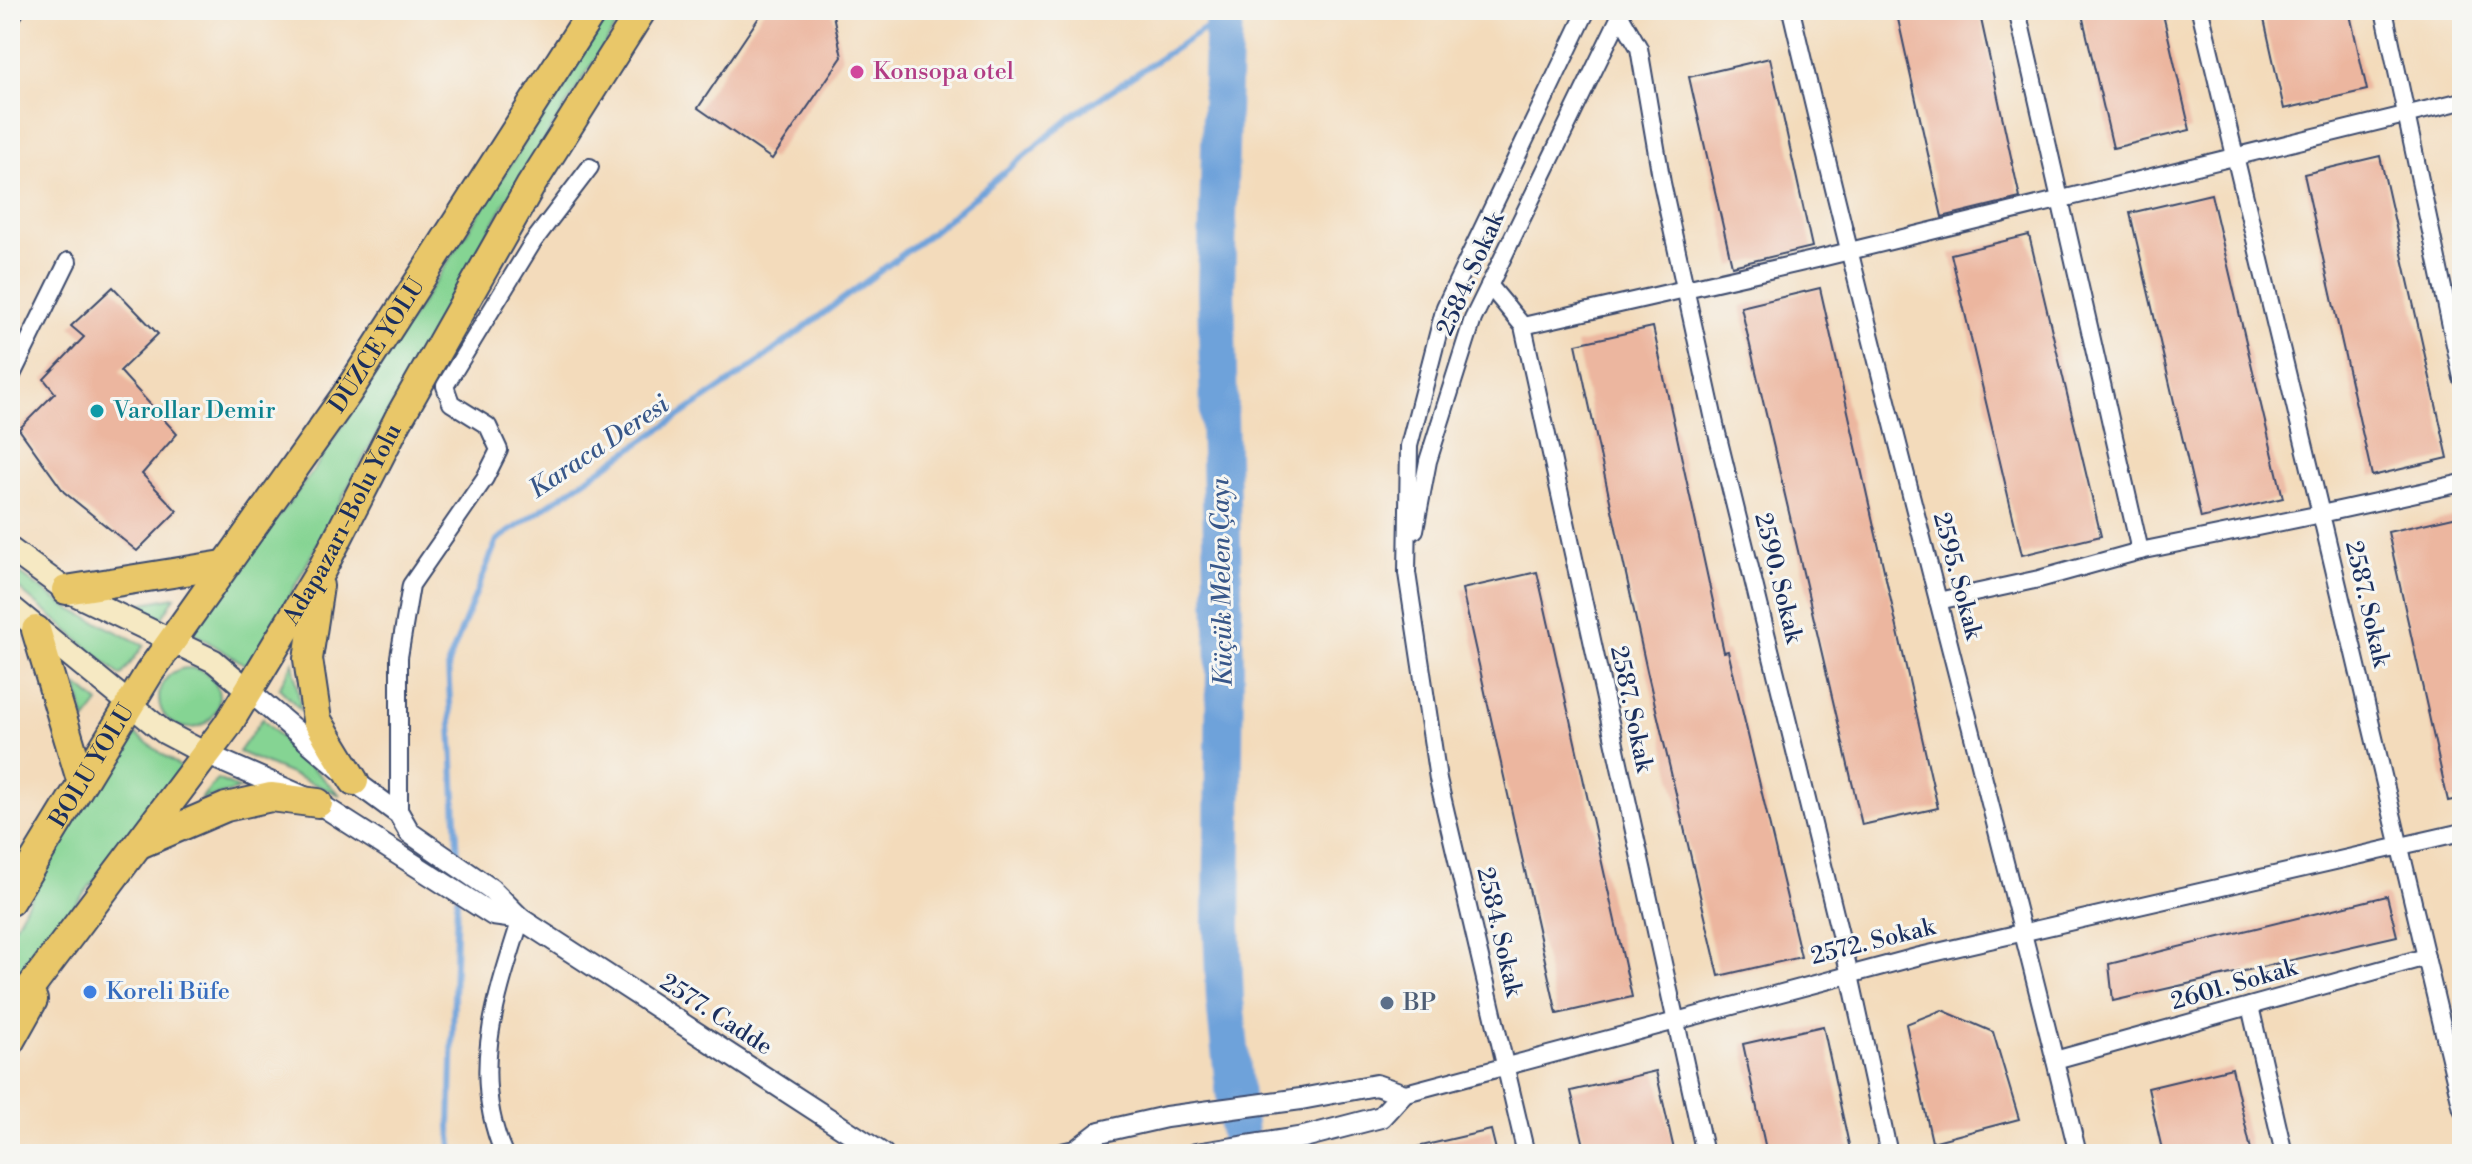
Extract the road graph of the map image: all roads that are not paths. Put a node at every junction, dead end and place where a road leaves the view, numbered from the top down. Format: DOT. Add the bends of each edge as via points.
graph roads {
  1 [pos="16,10"];
  2 [pos="593,10"];
  3 [pos="642,10"];
  4 [pos="1587,10"];
  5 [pos="1791,10"];
  6 [pos="2017,10"];
  7 [pos="2200,10"];
  8 [pos="2384,10"];
  9 [pos="1622,12"];
  10 [pos="10,19"];
  11 [pos="2462,101"];
  12 [pos="2406,115"];
  13 [pos="2236,156"];
  14 [pos="590,167"];
  15 [pos="2061,199"];
  16 [pos="1848,251"];
  17 [pos="68,261"];
  18 [pos="1489,285"];
  19 [pos="1686,289"];
  20 [pos="1523,326"];
  21 [pos="2462,378"];
  22 [pos="10,379"];
  23 [pos="2462,483"];
  24 [pos="2321,514"];
  25 [pos="10,549"];
  26 [pos="2140,551"];
  27 [pos="223,565"];
  28 [pos="322,569"];
  29 [pos="1407,573"];
  30 [pos="66,590"];
  31 [pos="1938,601"];
  32 [pos="10,606"];
  33 [pos="36,630"];
  34 [pos="170,643"];
  35 [pos="149,673"];
  36 [pos="248,690"];
  37 [pos="131,701"];
  38 [pos="206,754"];
  39 [pos="81,780"];
  40 [pos="354,781"];
  41 [pos="318,803"];
  42 [pos="399,814"];
  43 [pos="2462,832"];
  44 [pos="141,843"];
  45 [pos="2400,846"];
  46 [pos="10,901"];
  47 [pos="521,919"];
  48 [pos="2024,932"];
  49 [pos="62,947"];
  50 [pos="2426,957"];
  51 [pos="1850,975"];
  52 [pos="2250,1006"];
  53 [pos="10,1015"];
  54 [pos="1674,1020"];
  55 [pos="10,1041"];
  56 [pos="2055,1060"];
  57 [pos="1505,1064"];
  58 [pos="1402,1094"];
  59 [pos="2462,1109"];
  60 [pos="1072,1153"];
  61 [pos="504,1154"];
  62 [pos="883,1154"];
  63 [pos="1196,1154"];
  64 [pos="1526,1154"];
  65 [pos="1705,1154"];
  66 [pos="1889,1154"];
  67 [pos="2078,1154"];
  68 [pos="2284,1154"];
  1 -- 10 [label="street"];
  2 -- 27 [label="highway, DÜZCE YOLU" via="346,395"];
  3 -- 28 [label="highway, Adapazarı-Bolu Yolu" via="531,185 398,420"];
  4 -- 29 [label="street, 2584. Sokak" via="1445,307 1409,446"];
  5 -- 16 [label="street, 2595. Sokak"];
  6 -- 15 [label="street"];
  7 -- 13 [label="street"];
  8 -- 12 [label="street"];
  9 -- 18 [label="street, 2584. Sokak"];
  9 -- 19 [label="street, 2590. Sokak" via="1639,48"];
  11 -- 12 [label="street"];
  12 -- 13 [label="street"];
  12 -- 21 [label="street"];
  13 -- 15 [label="street"];
  13 -- 24 [label="street"];
  14 -- 42 [label="street" via="533,242 445,386 451,403 488,426 499,450 411,585 399,657"];
  15 -- 16 [label="street"];
  15 -- 26 [label="street"];
  16 -- 19 [label="street"];
  16 -- 31 [label="street, 2595. Sokak"];
  17 -- 22 [label="street"];
  18 -- 20 [label="street, 2587. Sokak"];
  18 -- 29 [label="street, 2584. Sokak" via="1428,461"];
  19 -- 20 [label="street"];
  19 -- 51 [label="street, 2590. Sokak"];
  20 -- 54 [label="street, 2587. Sokak"];
  23 -- 24 [label="street, 2587. Sokak"];
  24 -- 26 [label="street"];
  24 -- 45 [label="street, 2587. Sokak"];
  25 -- 30 [label="main road"];
  26 -- 31 [label="street"];
  27 -- 30 [label="highway"];
  27 -- 34 [label="highway, DÜZCE YOLU"];
  28 -- 36 [label="highway, Adapazarı-Bolu Yolu"];
  28 -- 40 [label="highway" via="310,674 317,720"];
  29 -- 57 [label="street, 2584. Sokak" via="1438,779"];
  30 -- 34 [label="main road"];
  31 -- 48 [label="street, 2595. Sokak"];
  32 -- 33 [label="main road"];
  33 -- 37 [label="main road"];
  33 -- 39 [label="highway"];
  34 -- 35 [label="highway, DÜZCE YOLU"];
  34 -- 36 [label="main road" via="214,661"];
  35 -- 37 [label="highway, BOLU YOLU"];
  36 -- 38 [label="highway, Adapazarı-Bolu Yolu"];
  36 -- 40 [label="street"];
  37 -- 38 [label="main road" via="164,732"];
  37 -- 39 [label="highway, BOLU YOLU"];
  38 -- 41 [label="street"];
  38 -- 44 [label="highway, Adapazarı-Bolu Yolu"];
  39 -- 46 [label="highway, BOLU YOLU"];
  40 -- 42 [label="street"];
  41 -- 44 [label="highway" via="271,797 226,807"];
  41 -- 47 [label="street" via="493,915"];
  42 -- 47 [label="street" via="410,833 491,889"];
  43 -- 45 [label="street, 2572. Sokak"];
  44 -- 49 [label="highway, Adapazarı-Bolu Yolu"];
  45 -- 48 [label="street, 2572. Sokak"];
  45 -- 50 [label="street, 2587. Sokak"];
  47 -- 61 [label="street" via="496,998 484,1075"];
  47 -- 62 [label="street, 2577. Cadde"];
  48 -- 51 [label="street, 2572. Sokak"];
  48 -- 56 [label="street, 2595. Sokak"];
  49 -- 53 [label="highway, Adapazarı-Bolu Yolu"];
  49 -- 55 [label="highway"];
  50 -- 52 [label="street, 2601. Sokak"];
  50 -- 59 [label="street, 2587. Sokak"];
  51 -- 54 [label="street, 2572. Sokak"];
  51 -- 66 [label="street, 2590. Sokak"];
  52 -- 56 [label="street, 2601. Sokak"];
  52 -- 68 [label="street"];
  54 -- 57 [label="street, 2572. Sokak"];
  54 -- 65 [label="street, 2587. Sokak"];
  56 -- 67 [label="street, 2595. Sokak"];
  57 -- 58 [label="street, 2572. Sokak"];
  57 -- 64 [label="street, 2584. Sokak"];
  58 -- 60 [label="street, 2572. Sokak" via="1376,1085 1166,1117 1100,1132"];
  58 -- 63 [label="street" via="1381,1117 1304,1137"];
}
